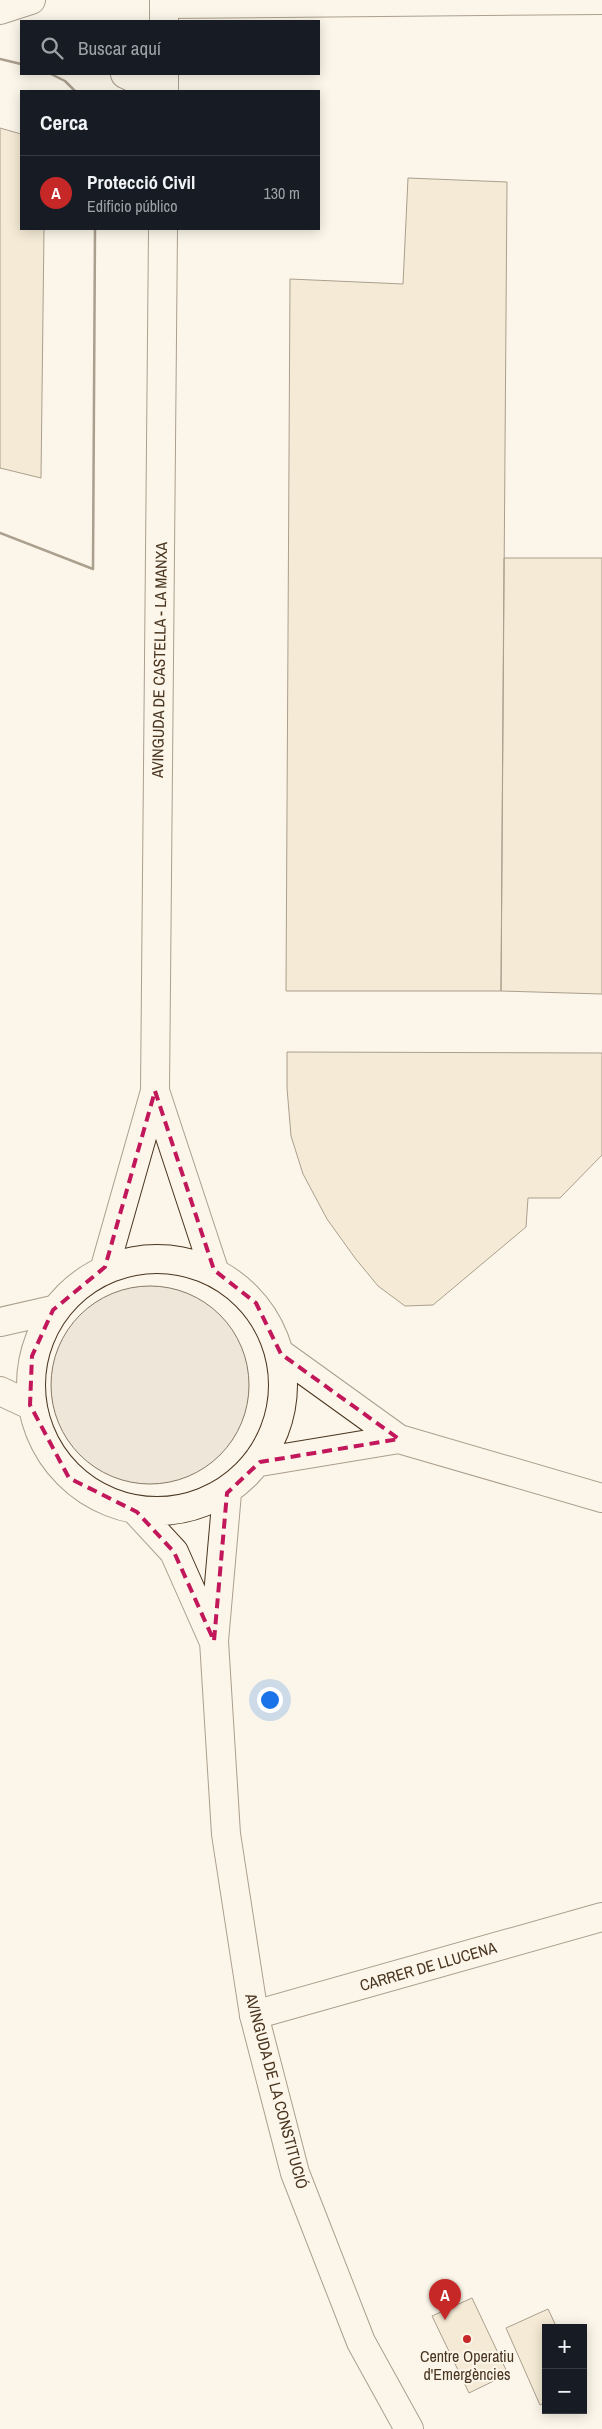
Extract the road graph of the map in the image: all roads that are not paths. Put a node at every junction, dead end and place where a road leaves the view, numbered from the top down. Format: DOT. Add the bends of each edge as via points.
graph roads {
  1 [pos="31,0"];
  2 [pos="602,0"];
  3 [pos="164,8"];
  4 [pos="0,12"];
  5 [pos="20,23"];
  6 [pos="127,75"];
  7 [pos="164,75"];
  8 [pos="161,90"];
  9 [pos="163,90"];
  10 [pos="163,230"];
  11 [pos="155,1091"];
  12 [pos="105,1267"];
  13 [pos="214,1270"];
  14 [pos="53,1310"];
  15 [pos="0,1322"];
  16 [pos="281,1354"];
  17 [pos="0,1391"];
  18 [pos="30,1405"];
  19 [pos="399,1439"];
  20 [pos="260,1462"];
  21 [pos="227,1493"];
  22 [pos="602,1498"];
  23 [pos="137,1512"];
  24 [pos="214,1641"];
  25 [pos="602,1917"];
  26 [pos="254,2015"];
  27 [pos="409,2429"];
  1 -- 4 [label="main road"];
  2 -- 3 [label="main road"];
  4 -- 5 [label="main road"];
  6 -- 8 [label="main road"];
  7 -- 9 [label="main road"];
  10 -- 11 [label="main road, AVINGUDA DE CASTELLA - LA MANXA"];
  11 -- 12 [label="main road, AVINGUDA DE CASTELLA - LA MANXA"];
  11 -- 13 [label="main road, AVINGUDA DE CASTELLA - LA MANXA"];
  12 -- 13 [label="main road" via="158,1256"];
  12 -- 14 [label="main road"];
  13 -- 16 [label="main road" via="256,1303"];
  14 -- 15 [label="main road"];
  14 -- 18 [label="main road" via="32,1356"];
  16 -- 19 [label="main road"];
  16 -- 20 [label="main road" via="283,1412"];
  17 -- 18 [label="main road"];
  18 -- 23 [label="main road" via="69,1478"];
  19 -- 20 [label="main road"];
  19 -- 22 [label="main road"];
  20 -- 21 [label="main road"];
  21 -- 23 [label="main road" via="184,1510"];
  21 -- 24 [label="main road, AVINGUDA DE LA CONSTITUCIÓ"];
  23 -- 24 [label="main road, AVINGUDA DE LA CONSTITUCIÓ" via="174,1552"];
  24 -- 26 [label="main road, AVINGUDA DE LA CONSTITUCIÓ" via="226,1834"];
  25 -- 26 [label="main road, CARRER DE LLUCENA"];
  26 -- 27 [label="main road, AVINGUDA DE LA CONSTITUCIÓ" via="295,2173 361,2342"];
}
